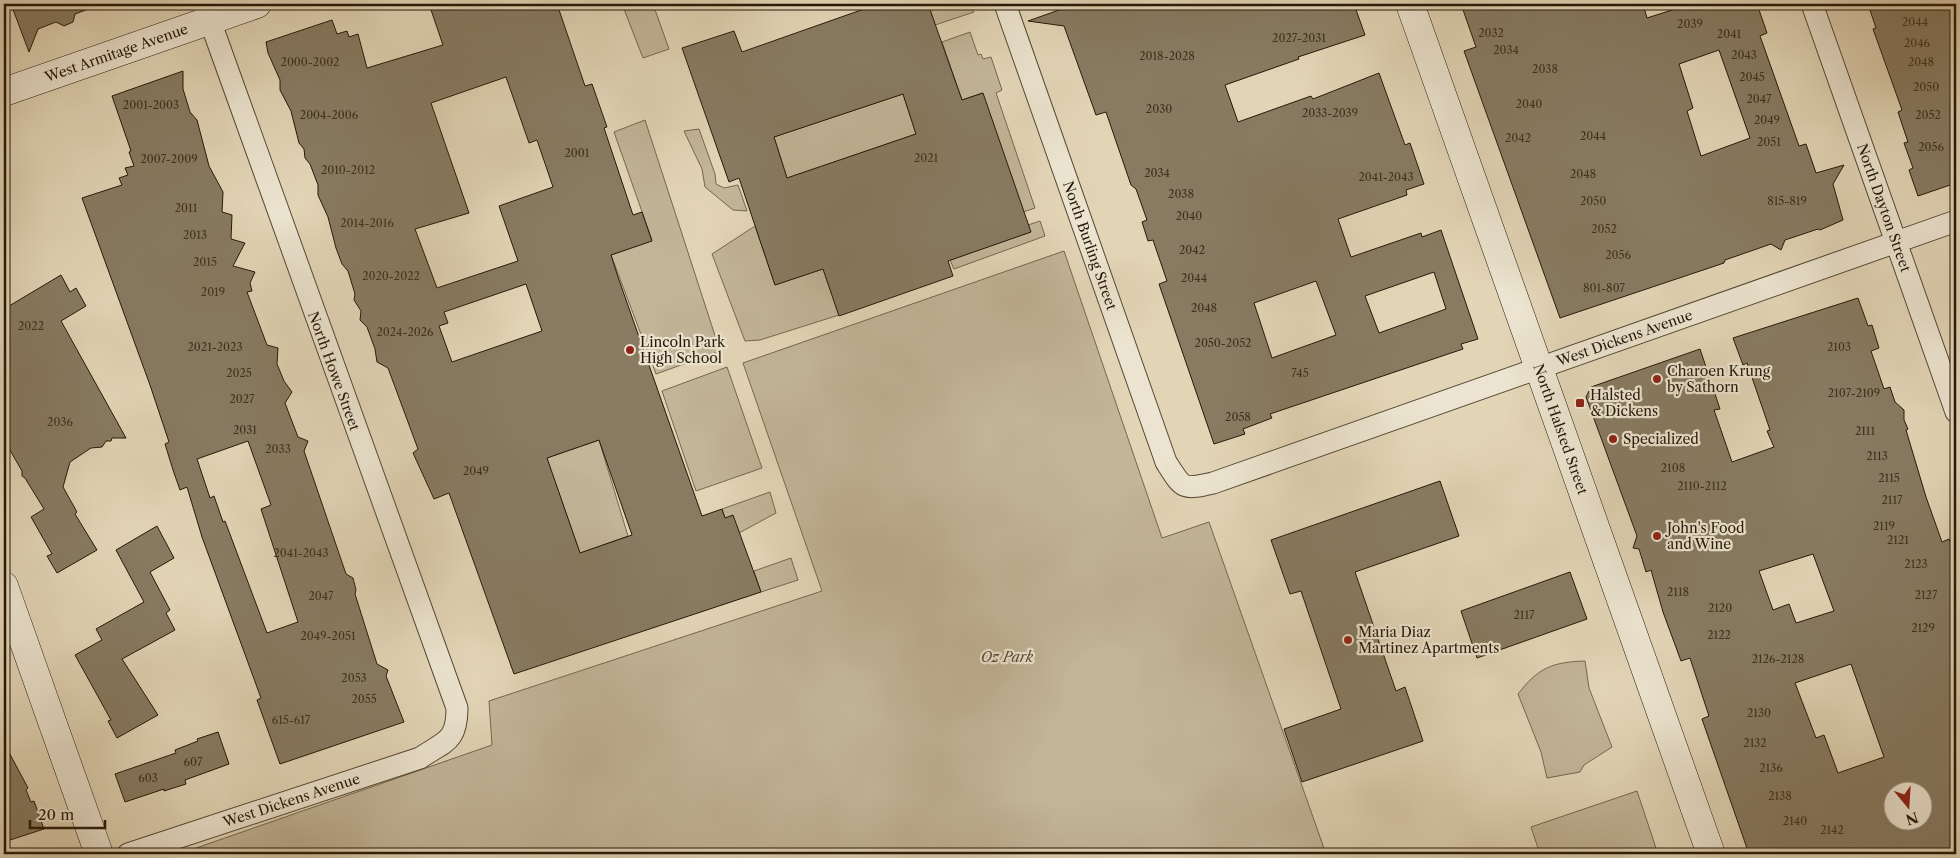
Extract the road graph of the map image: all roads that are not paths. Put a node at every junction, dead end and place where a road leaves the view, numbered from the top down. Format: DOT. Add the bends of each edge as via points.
graph roads {
  1 [pos="257,4"];
  2 [pos="1005,4"];
  3 [pos="1410,4"];
  4 [pos="1812,4"];
  5 [pos="207,12"];
  6 [pos="4,92"];
  7 [pos="1956,221"];
  8 [pos="1896,242"];
  9 [pos="1538,367"];
  10 [pos="1956,412"];
  11 [pos="1180,484"];
  12 [pos="4,586"];
  13 [pos="452,737"];
  14 [pos="99,854"];
  15 [pos="128,854"];
  16 [pos="1711,854"];
  1 -- 5 [label="main road, West Armitage Avenue"];
  2 -- 11 [label="street, North Burling Street" via="1166,462"];
  3 -- 9 [label="main road, North Halsted Street"];
  4 -- 8 [label="street, North Dayton Street"];
  5 -- 6 [label="main road, West Armitage Avenue"];
  5 -- 13 [label="street, North Howe Street" via="457,708 457,723"];
  7 -- 8 [label="street, West Dickens Avenue"];
  8 -- 9 [label="street, West Dickens Avenue"];
  8 -- 10 [label="street, North Dayton Street"];
  9 -- 11 [label="street, West Dickens Avenue" via="1213,482 1190,488"];
  9 -- 16 [label="main road, North Halsted Street"];
  12 -- 14 [label="main road"];
  13 -- 15 [label="street, West Dickens Avenue" via="420,758"];
}
